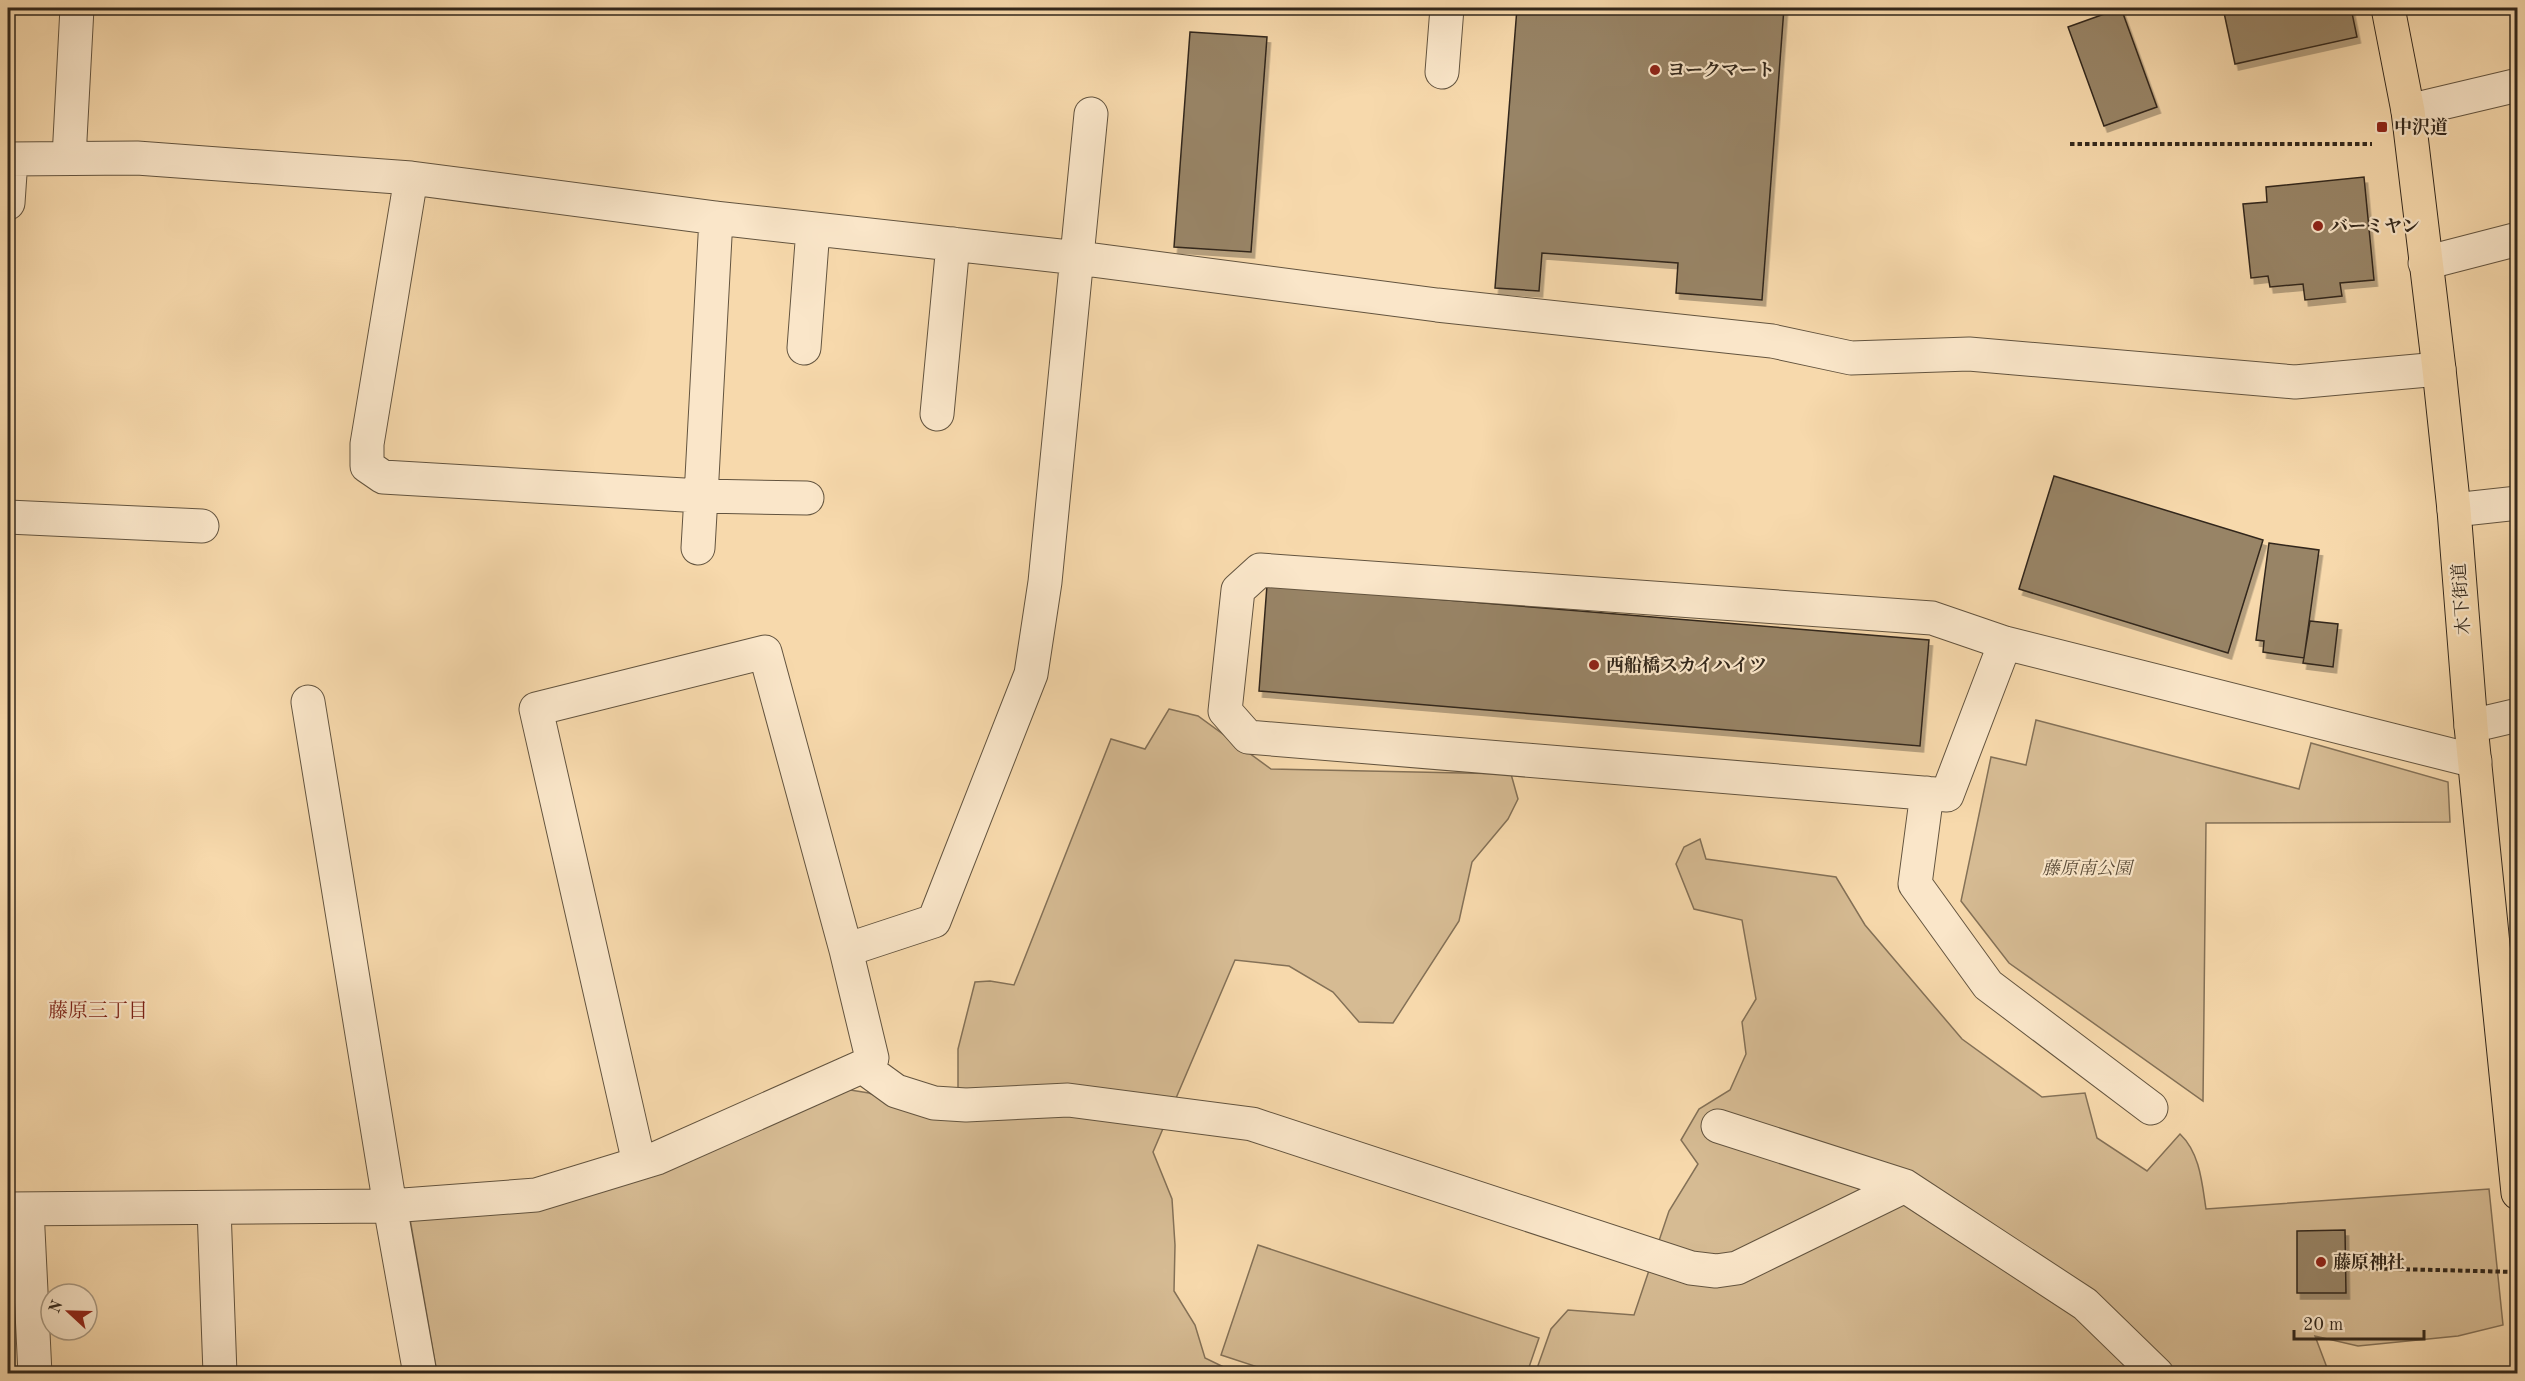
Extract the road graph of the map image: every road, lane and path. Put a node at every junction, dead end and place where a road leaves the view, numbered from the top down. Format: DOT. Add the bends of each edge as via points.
graph roads {
  1 [pos="77,8"];
  2 [pos="1447,8"];
  3 [pos="2388,8"];
  4 [pos="1442,72"];
  5 [pos="2517,85"];
  6 [pos="2408,111"];
  7 [pos="1091,114"];
  8 [pos="2070,144"];
  9 [pos="2379,144"];
  10 [pos="69,158"];
  11 [pos="9,159"];
  12 [pos="411,178"];
  13 [pos="8,203"];
  14 [pos="716,218"];
  15 [pos="813,229"];
  16 [pos="2517,239"];
  17 [pos="953,244"];
  18 [pos="1078,258"];
  19 [pos="2425,263"];
  20 [pos="804,348"];
  21 [pos="2439,369"];
  22 [pos="937,414"];
  23 [pos="701,496"];
  24 [pos="807,498"];
  25 [pos="2517,503"];
  26 [pos="2454,510"];
  27 [pos="8,517"];
  28 [pos="202,526"];
  29 [pos="698,548"];
  30 [pos="2005,643"];
  31 [pos="308,702"];
  32 [pos="2517,715"];
  33 [pos="2471,726"];
  34 [pos="2475,761"];
  35 [pos="1928,793"];
  36 [pos="846,950"];
  37 [pos="2508,986"];
  38 [pos="862,1067"];
  39 [pos="2151,1108"];
  40 [pos="1718,1126"];
  41 [pos="639,1163"];
  42 [pos="1905,1186"];
  43 [pos="2517,1193"];
  44 [pos="390,1206"];
  45 [pos="214,1208"];
  46 [pos="17,1209"];
  47 [pos="2353,1268"];
  48 [pos="2517,1272"];
  49 [pos="35,1374"];
  50 [pos="220,1374"];
  51 [pos="420,1374"];
  52 [pos="2157,1374"];
  1 -- 10 [label="street"];
  2 -- 4 [label="street"];
  3 -- 6 [label="main road, 木下街道"];
  5 -- 6 [label="street"];
  6 -- 19 [label="main road, 木下街道"];
  7 -- 18 [label="street"];
  8 -- 9 [label="path"];
  10 -- 11 [label="street"];
  10 -- 12 [label="street" via="137,158"];
  11 -- 13 [label="street"];
  12 -- 14 [label="street"];
  12 -- 23 [label="street" via="367,444 367,466 383,477"];
  14 -- 15 [label="street"];
  14 -- 23 [label="street"];
  15 -- 17 [label="street"];
  15 -- 20 [label="street"];
  16 -- 19 [label="street"];
  17 -- 18 [label="street"];
  17 -- 22 [label="street"];
  18 -- 21 [label="street" via="1437,305 1772,341 1851,358 1969,354 2295,381"];
  18 -- 36 [label="street" via="1045,582 1031,674 934,921"];
  19 -- 21 [label="main road, 木下街道"];
  21 -- 26 [label="main road, 木下街道"];
  23 -- 24 [label="street"];
  23 -- 29 [label="street"];
  25 -- 26 [label="street"];
  26 -- 33 [label="main road, 木下街道"];
  27 -- 28 [label="street"];
  30 -- 34 [label="street"];
  30 -- 35 [label="street" via="1947,795"];
  30 -- 35 [label="street" via="1932,618 1272,570 1260,570 1238,590 1225,711 1248,737"];
  31 -- 44 [label="street"];
  32 -- 33 [label="street"];
  33 -- 34 [label="main road, 木下街道"];
  34 -- 37 [label="main road, 木下街道"];
  35 -- 39 [label="street" via="1915,884 1988,985"];
  36 -- 38 [label="street" via="872,1058"];
  36 -- 41 [label="street" via="765,652 537,709"];
  37 -- 43 [label="main road, 木下街道"];
  38 -- 41 [label="street"];
  38 -- 42 [label="street" via="896,1091 934,1103 1068,1100 1252,1124 1691,1268 1716,1271 1737,1268"];
  40 -- 42 [label="street"];
  41 -- 44 [label="street" via="537,1195"];
  42 -- 52 [label="street" via="2085,1304"];
  44 -- 45 [label="street"];
  44 -- 51 [label="street"];
  45 -- 46 [label="street"];
  45 -- 50 [label="street"];
  46 -- 49 [label="street"];
  47 -- 48 [label="path"];
}
